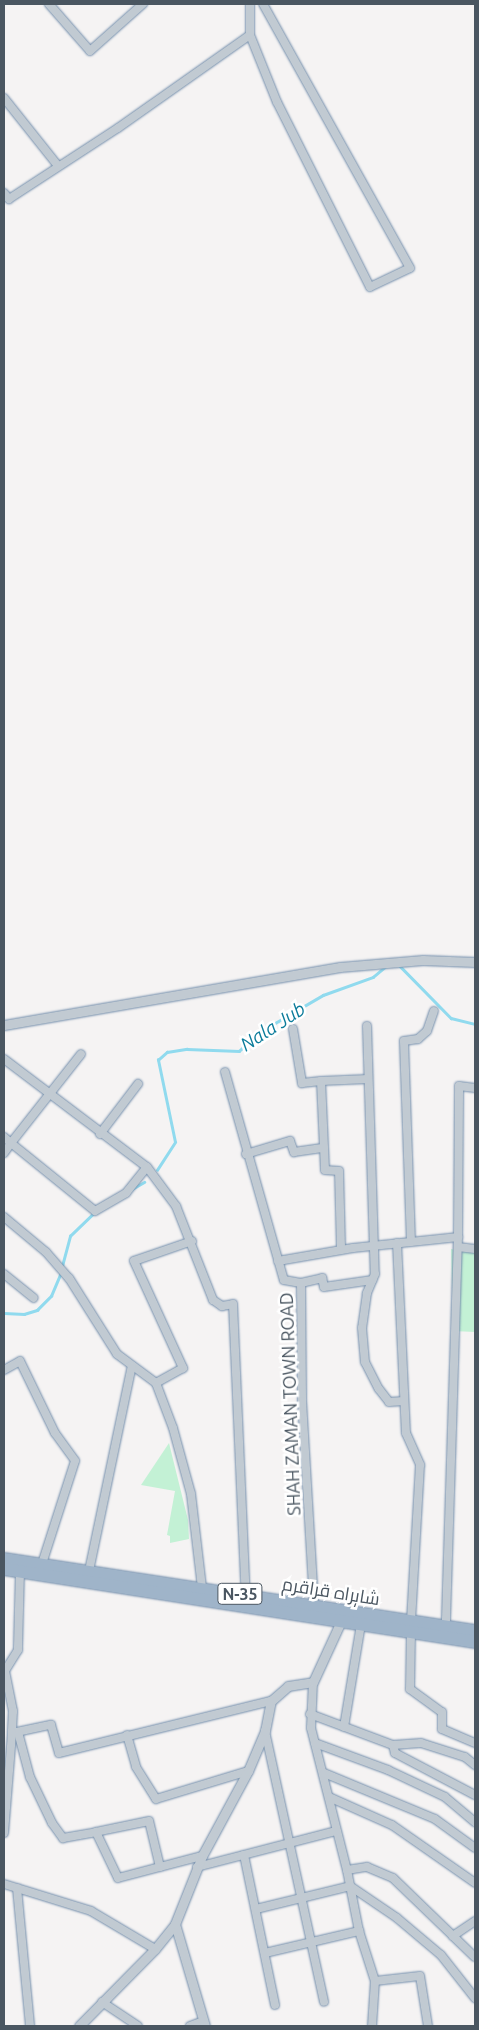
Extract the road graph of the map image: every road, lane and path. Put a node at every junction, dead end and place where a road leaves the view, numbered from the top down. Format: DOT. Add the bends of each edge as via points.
graph roads {
  1 [pos="49,4"];
  2 [pos="143,4"];
  3 [pos="250,4"];
  4 [pos="263,4"];
  5 [pos="250,34"];
  6 [pos="4,98"];
  7 [pos="58,166"];
  8 [pos="4,193"];
  9 [pos="475,962"];
  10 [pos="434,1011"];
  11 [pos="4,1025"];
  12 [pos="367,1026"];
  13 [pos="293,1029"];
  14 [pos="81,1054"];
  15 [pos="4,1059"];
  16 [pos="225,1072"];
  17 [pos="368,1079"];
  18 [pos="321,1081"];
  19 [pos="138,1084"];
  20 [pos="475,1088"];
  21 [pos="49,1094"];
  22 [pos="100,1134"];
  23 [pos="4,1137"];
  24 [pos="11,1143"];
  25 [pos="324,1148"];
  26 [pos="4,1153"];
  27 [pos="246,1154"];
  28 [pos="148,1167"];
  29 [pos="4,1217"];
  30 [pos="458,1237"];
  31 [pos="192,1241"];
  32 [pos="411,1242"];
  33 [pos="397,1243"];
  34 [pos="373,1246"];
  35 [pos="458,1247"];
  36 [pos="475,1249"];
  37 [pos="340,1250"];
  38 [pos="278,1261"];
  39 [pos="4,1274"];
  40 [pos="372,1280"];
  41 [pos="301,1283"];
  42 [pos="34,1298"];
  43 [pos="132,1366"];
  44 [pos="4,1370"];
  45 [pos="156,1383"];
  46 [pos="404,1401"];
  47 [pos="4,1558"];
  48 [pos="42,1564"];
  49 [pos="4,1569"];
  50 [pos="89,1571"];
  51 [pos="20,1572"];
  52 [pos="202,1588"];
  53 [pos="246,1596"];
  54 [pos="314,1606"];
  55 [pos="341,1621"];
  56 [pos="361,1624"];
  57 [pos="411,1627"];
  58 [pos="446,1627"];
  59 [pos="427,1629"];
  60 [pos="475,1631"];
  61 [pos="475,1642"];
  62 [pos="313,1682"];
  63 [pos="271,1701"];
  64 [pos="310,1714"];
  65 [pos="344,1727"];
  66 [pos="265,1731"];
  67 [pos="15,1732"];
  68 [pos="127,1735"];
  69 [pos="315,1743"];
  70 [pos="475,1743"];
  71 [pos="393,1745"];
  72 [pos="475,1765"];
  73 [pos="248,1771"];
  74 [pos="324,1772"];
  75 [pos="475,1795"];
  76 [pos="329,1797"];
  77 [pos="475,1822"];
  78 [pos="336,1831"];
  79 [pos="96,1832"];
  80 [pos="4,1833"];
  81 [pos="290,1843"];
  82 [pos="475,1848"];
  83 [pos="244,1855"];
  84 [pos="202,1856"];
  85 [pos="160,1867"];
  86 [pos="197,1867"];
  87 [pos="347,1870"];
  88 [pos="475,1883"];
  89 [pos="4,1884"];
  90 [pos="350,1886"];
  91 [pos="17,1888"];
  92 [pos="301,1898"];
  93 [pos="256,1909"];
  94 [pos="475,1921"];
  95 [pos="175,1924"];
  96 [pos="359,1931"];
  97 [pos="452,1936"];
  98 [pos="311,1943"];
  99 [pos="154,1949"];
  100 [pos="265,1953"];
  101 [pos="475,1957"];
  102 [pos="375,1981"];
  103 [pos="475,1998"];
  104 [pos="102,2002"];
  105 [pos="324,2002"];
  106 [pos="275,2005"];
  107 [pos="204,2024"];
  108 [pos="30,2026"];
  109 [pos="79,2026"];
  110 [pos="138,2026"];
  111 [pos="190,2026"];
  112 [pos="372,2026"];
  113 [pos="428,2026"];
  1 -- 2 [label="street" via="90,51"];
  3 -- 5 [label="street"];
  4 -- 5 [label="street" via="410,268 370,287 277,102"];
  5 -- 7 [label="street"];
  6 -- 7 [label="street"];
  7 -- 8 [label="street" via="8,198"];
  9 -- 11 [label="street" via="423,960 340,967"];
  10 -- 32 [label="street" via="426,1031 418,1038 404,1041"];
  12 -- 17 [label="street"];
  13 -- 18 [label="street" via="302,1083"];
  14 -- 21 [label="street"];
  15 -- 21 [label="street"];
  16 -- 27 [label="street, SHAH ZAMAN TOWN ROAD"];
  17 -- 18 [label="street"];
  17 -- 34 [label="street"];
  18 -- 25 [label="street"];
  19 -- 22 [label="street"];
  20 -- 30 [label="street" via="459,1086"];
  21 -- 22 [label="street"];
  21 -- 24 [label="street"];
  22 -- 28 [label="street"];
  23 -- 24 [label="street"];
  24 -- 26 [label="street"];
  24 -- 28 [label="street" via="95,1211 126,1193"];
  25 -- 27 [label="street" via="294,1152 290,1141"];
  25 -- 37 [label="street" via="325,1170 339,1171"];
  27 -- 38 [label="street, SHAH ZAMAN TOWN ROAD"];
  28 -- 31 [label="street" via="167,1192"];
  29 -- 43 [label="street" via="57,1264 117,1354"];
  30 -- 32 [label="street"];
  30 -- 35 [label="street"];
  31 -- 45 [label="street" via="134,1261 183,1368"];
  31 -- 53 [label="street" via="213,1300 222,1306 233,1304"];
  32 -- 33 [label="street"];
  33 -- 34 [label="street"];
  33 -- 46 [label="street"];
  34 -- 37 [label="street"];
  34 -- 40 [label="street" via="375,1274"];
  35 -- 36 [label="street"];
  35 -- 58 [label="street"];
  37 -- 38 [label="street"];
  38 -- 41 [label="street, SHAH ZAMAN TOWN ROAD" via="284,1280"];
  39 -- 42 [label="street"];
  40 -- 41 [label="street" via="324,1287 322,1278"];
  40 -- 46 [label="street" via="362,1328 366,1362 389,1402"];
  41 -- 54 [label="street, SHAH ZAMAN TOWN ROAD" via="302,1400"];
  43 -- 45 [label="street"];
  43 -- 50 [label="street"];
  44 -- 48 [label="street" via="20,1361 55,1434 75,1461"];
  45 -- 52 [label="street" via="173,1428 191,1494"];
  46 -- 57 [label="street" via="406,1433 420,1465"];
  47 -- 48 [label="highway, شاہراہ قراقرم / N-35"];
  48 -- 50 [label="highway, شاہراہ قراقرم / N-35"];
  49 -- 51 [label="highway, شاہراہ قراقرم / N-35"];
  50 -- 52 [label="highway, شاہراہ قراقرم / N-35"];
  51 -- 55 [label="highway, شاہراہ قراقرم / N-35"];
  51 -- 67 [label="street" via="18,1650 6,1671"];
  52 -- 53 [label="highway, شاہراہ قراقرم / N-35"];
  53 -- 54 [label="highway, شاہراہ قراقرم / N-35"];
  54 -- 57 [label="highway, شاہراہ قراقرم / N-35"];
  55 -- 56 [label="highway, شاہراہ قراقرم / N-35"];
  55 -- 62 [label="street"];
  56 -- 57 [label="highway, شاہراہ قراقرم / N-35"];
  56 -- 65 [label="street"];
  57 -- 59 [label="highway, شاہراہ قراقرم / N-35"];
  57 -- 70 [label="street" via="410,1689 442,1712 442,1729"];
  58 -- 59 [label="highway, شاہراہ قراقرم / N-35"];
  58 -- 60 [label="highway, شاہراہ قراقرم / N-35"];
  59 -- 61 [label="highway, شاہراہ قراقرم / N-35"];
  62 -- 63 [label="street" via="288,1686"];
  62 -- 64 [label="street"];
  63 -- 66 [label="street"];
  63 -- 68 [label="street"];
  64 -- 65 [label="street"];
  64 -- 69 [label="street"];
  65 -- 71 [label="street"];
  66 -- 73 [label="street"];
  66 -- 81 [label="street"];
  67 -- 68 [label="street" via="51,1725 59,1753"];
  67 -- 79 [label="street" via="30,1777 52,1823 63,1838"];
  67 -- 80 [label="street"];
  68 -- 73 [label="street" via="136,1767 156,1799"];
  69 -- 74 [label="street"];
  69 -- 77 [label="street" via="388,1770 445,1797"];
  71 -- 72 [label="street" via="420,1743 465,1756"];
  71 -- 75 [label="street" via="395,1753"];
  73 -- 84 [label="street"];
  74 -- 76 [label="street"];
  74 -- 82 [label="street" via="436,1819"];
  76 -- 78 [label="street"];
  76 -- 88 [label="street" via="392,1826"];
  78 -- 81 [label="street"];
  78 -- 87 [label="street"];
  79 -- 85 [label="street" via="118,1878"];
  79 -- 85 [label="street" via="149,1821"];
  81 -- 83 [label="street"];
  81 -- 92 [label="street"];
  83 -- 86 [label="street"];
  83 -- 93 [label="street"];
  84 -- 85 [label="street"];
  84 -- 86 [label="street"];
  86 -- 95 [label="street"];
  87 -- 90 [label="street"];
  87 -- 97 [label="street" via="367,1867 393,1878"];
  89 -- 91 [label="street"];
  90 -- 92 [label="street"];
  90 -- 96 [label="street"];
  90 -- 103 [label="street" via="397,1918 441,1955"];
  91 -- 99 [label="street" via="91,1911"];
  91 -- 108 [label="street"];
  92 -- 93 [label="street"];
  92 -- 98 [label="street"];
  93 -- 100 [label="street"];
  94 -- 97 [label="street"];
  95 -- 99 [label="street"];
  95 -- 107 [label="street"];
  96 -- 98 [label="street"];
  96 -- 102 [label="street"];
  97 -- 101 [label="street"];
  98 -- 100 [label="street"];
  98 -- 105 [label="street"];
  99 -- 104 [label="street"];
  100 -- 106 [label="street"];
  102 -- 112 [label="street"];
  102 -- 113 [label="street" via="420,1976"];
  104 -- 109 [label="street"];
  104 -- 110 [label="street"];
  107 -- 111 [label="street"];
}
